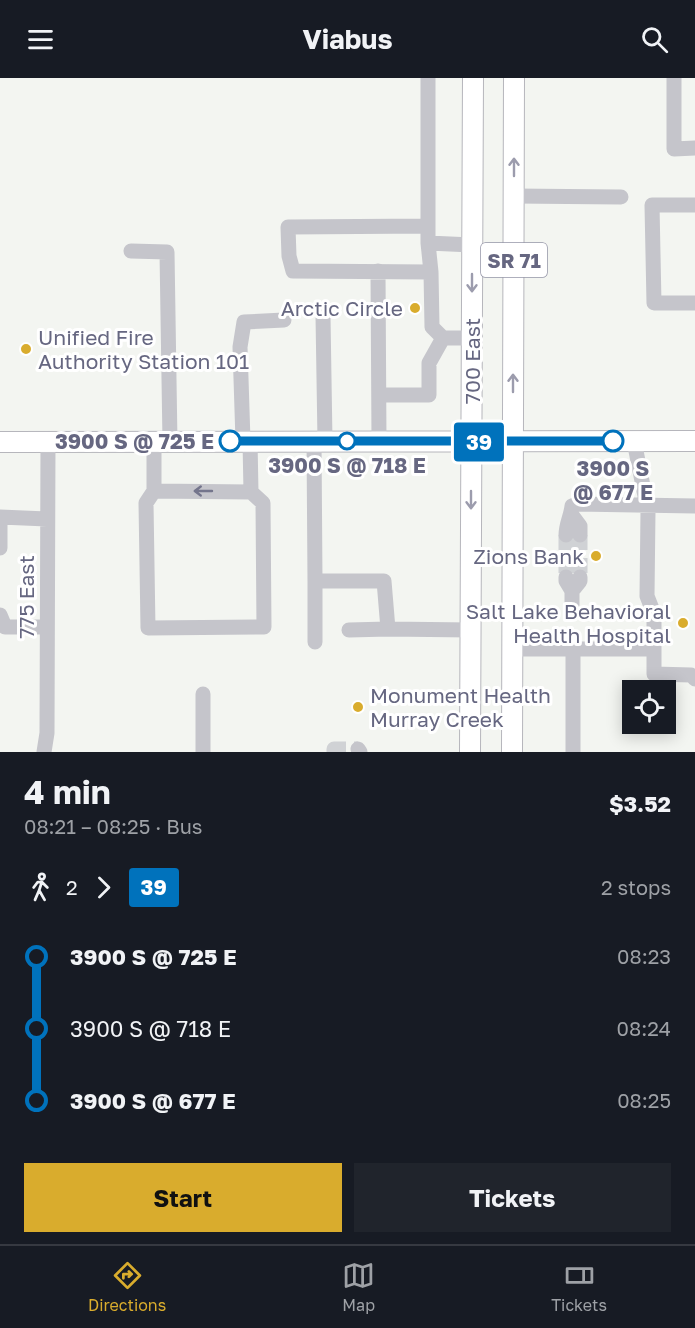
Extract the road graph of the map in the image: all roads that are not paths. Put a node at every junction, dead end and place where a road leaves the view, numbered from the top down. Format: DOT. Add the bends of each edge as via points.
graph roads {
  1 [pos="428,78"];
  2 [pos="473,78"];
  3 [pos="514,78"];
  4 [pos="674,78"];
  5 [pos="695,148"];
  6 [pos="514,196"];
  7 [pos="621,197"];
  8 [pos="695,205"];
  9 [pos="428,226"];
  10 [pos="428,243"];
  11 [pos="472,245"];
  12 [pos="131,251"];
  13 [pos="378,271"];
  14 [pos="432,272"];
  15 [pos="695,303"];
  16 [pos="323,316"];
  17 [pos="284,320"];
  18 [pos="443,338"];
  19 [pos="472,338"];
  20 [pos="380,395"];
  21 [pos="246,441"];
  22 [pos="319,441"];
  23 [pos="379,441"];
  24 [pos="472,441"];
  25 [pos="634,441"];
  26 [pos="695,441"];
  27 [pos="0,442"];
  28 [pos="48,442"];
  29 [pos="162,442"];
  30 [pos="513,442"];
  31 [pos="154,491"];
  32 [pos="251,492"];
  33 [pos="646,505"];
  34 [pos="695,506"];
  35 [pos="47,519"];
  36 [pos="573,535"];
  37 [pos="0,548"];
  38 [pos="315,581"];
  39 [pos="0,615"];
  40 [pos="47,627"];
  41 [pos="388,629"];
  42 [pos="349,630"];
  43 [pos="471,630"];
  44 [pos="315,642"];
  45 [pos="513,649"];
  46 [pos="573,649"];
  47 [pos="654,649"];
  48 [pos="695,679"];
  49 [pos="203,694"];
  50 [pos="44,752"];
  51 [pos="202,752"];
  52 [pos="470,752"];
  53 [pos="512,752"];
  54 [pos="573,752"];
  1 -- 9 [label="street"];
  2 -- 11 [label="main road, 700 East / SR 71"];
  6 -- 3 [label="main road, 700 East / SR 71, one-way"];
  4 -- 5 [label="street" via="674,149"];
  6 -- 7 [label="street"];
  30 -- 6 [label="main road, 700 East / SR 71, one-way"];
  8 -- 15 [label="street" via="652,205 654,303"];
  9 -- 10 [label="street"];
  9 -- 13 [label="street" via="288,227 293,271"];
  10 -- 11 [label="street"];
  10 -- 14 [label="street"];
  11 -- 19 [label="main road, 700 East / SR 71, one-way"];
  12 -- 29 [label="street" via="167,252"];
  13 -- 14 [label="street"];
  13 -- 20 [label="street"];
  14 -- 18 [label="street" via="432,327"];
  16 -- 22 [label="street"];
  17 -- 21 [label="street" via="244,322 240,347"];
  18 -- 19 [label="street"];
  18 -- 20 [label="street" via="429,363 429,395"];
  19 -- 24 [label="main road, 700 East / SR 71"];
  20 -- 23 [label="street"];
  21 -- 22 [label="main road"];
  21 -- 29 [label="main road"];
  21 -- 32 [label="street"];
  22 -- 23 [label="main road"];
  22 -- 38 [label="street"];
  23 -- 24 [label="main road"];
  24 -- 30 [label="main road"];
  24 -- 43 [label="main road, 700 East / SR 71, one-way"];
  25 -- 26 [label="main road"];
  25 -- 30 [label="main road"];
  25 -- 33 [label="street"];
  27 -- 28 [label="main road"];
  28 -- 29 [label="main road"];
  28 -- 35 [label="street, 775 East"];
  29 -- 31 [label="street"];
  30 -- 45 [label="main road, 700 East / SR 71"];
  32 -- 31 [label="street, one-way"];
  31 -- 32 [label="street" via="146,503 148,628 264,627 263,503"];
  33 -- 34 [label="street"];
  33 -- 36 [label="street" via="572,506 580,526"];
  33 -- 47 [label="street" via="647,596 654,614"];
  35 -- 37 [label="street" via="0,517"];
  35 -- 40 [label="street, 775 East"];
  38 -- 41 [label="street" via="384,581"];
  38 -- 44 [label="street"];
  39 -- 40 [label="street" via="6,627"];
  40 -- 50 [label="street, 775 East"];
  41 -- 42 [label="street"];
  41 -- 43 [label="street"];
  43 -- 52 [label="main road, 700 East / SR 71"];
  45 -- 46 [label="street"];
  45 -- 53 [label="main road, 700 East / SR 71"];
  46 -- 47 [label="street"];
  46 -- 54 [label="street"];
  47 -- 48 [label="street" via="654,674 691,675"];
  49 -- 51 [label="street"];
}
